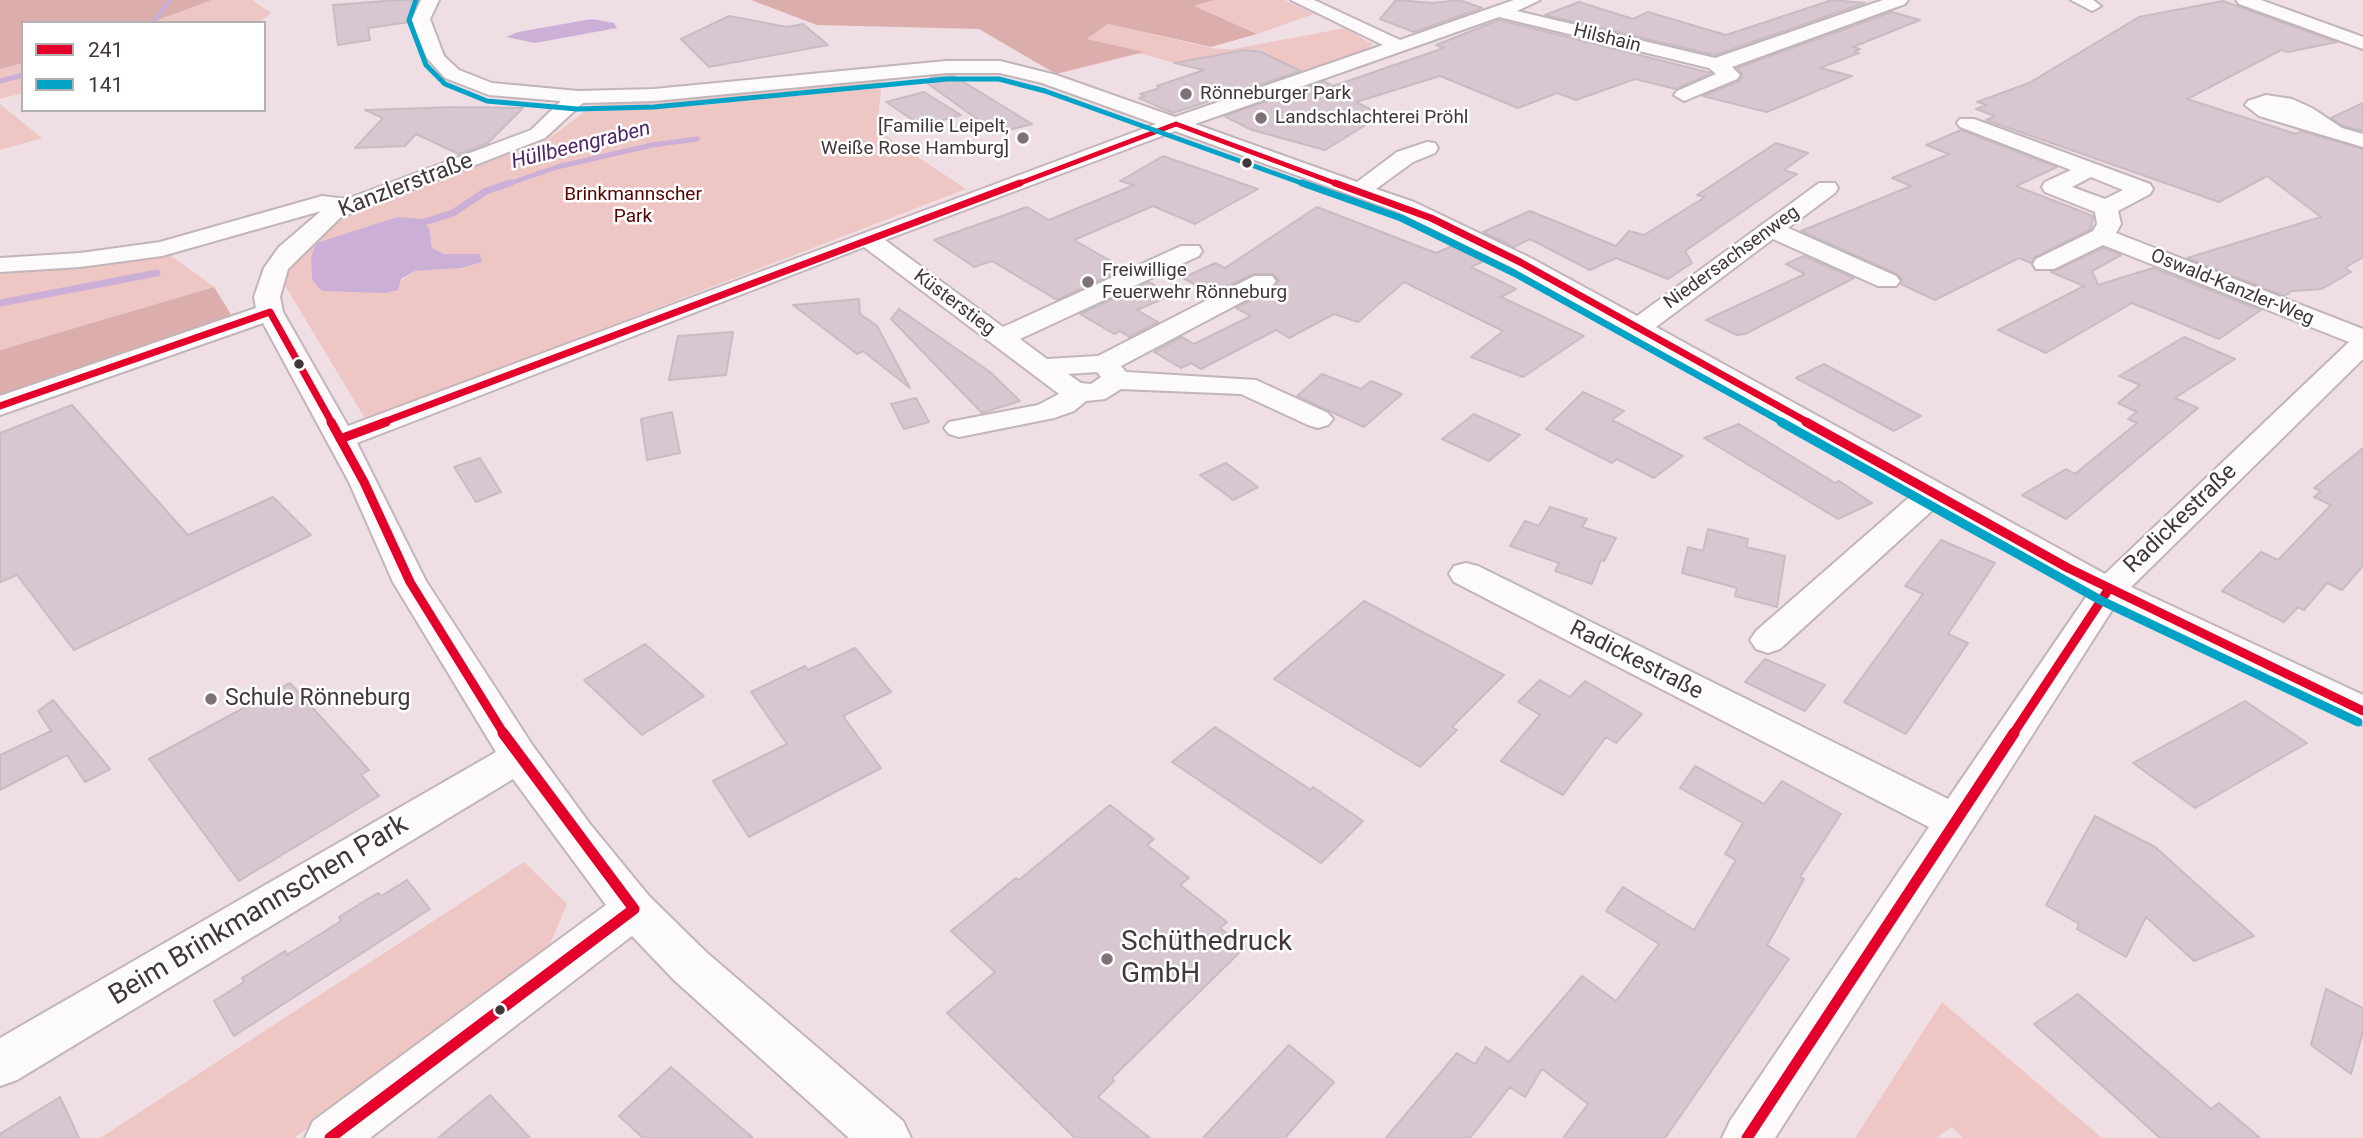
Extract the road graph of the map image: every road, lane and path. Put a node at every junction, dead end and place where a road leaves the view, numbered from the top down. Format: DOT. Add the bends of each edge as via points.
graph roads {
  1 [pos="430,0"];
  2 [pos="1300,0"];
  3 [pos="1531,0"];
  4 [pos="1899,0"];
  5 [pos="2245,0"];
  6 [pos="1500,12"];
  7 [pos="2363,43"];
  8 [pos="1399,46"];
  9 [pos="1715,64"];
  10 [pos="1684,95"];
  11 [pos="578,97"];
  12 [pos="1967,123"];
  13 [pos="1176,124"];
  14 [pos="2334,132"];
  15 [pos="2363,141"];
  16 [pos="1427,148"];
  17 [pos="2089,170"];
  18 [pos="1827,188"];
  19 [pos="1360,190"];
  20 [pos="349,204"];
  21 [pos="2106,208"];
  22 [pos="1771,229"];
  23 [pos="2102,236"];
  24 [pos="867,238"];
  25 [pos="1190,251"];
  26 [pos="2045,264"];
  27 [pos="0,265"];
  28 [pos="1263,281"];
  29 [pos="1887,281"];
  30 [pos="270,312"];
  31 [pos="1636,329"];
  32 [pos="1001,338"];
  33 [pos="2363,338"];
  34 [pos="2363,344"];
  35 [pos="1041,368"];
  36 [pos="1109,373"];
  37 [pos="1079,392"];
  38 [pos="0,406"];
  39 [pos="1318,419"];
  40 [pos="959,428"];
  41 [pos="340,439"];
  42 [pos="1933,493"];
  43 [pos="1466,574"];
  44 [pos="2108,590"];
  45 [pos="1768,640"];
  46 [pos="2363,711"];
  47 [pos="519,757"];
  48 [pos="1957,822"];
  49 [pos="634,909"];
  50 [pos="0,1064"];
  51 [pos="869,1133"];
  52 [pos="330,1138"];
  53 [pos="1747,1138"];
  1 -- 11 [label="street" via="422,12 423,29 436,58 452,74 502,92"];
  2 -- 8 [label="street"];
  3 -- 6 [label="street"];
  4 -- 9 [label="street, Hilshain"];
  5 -- 7 [label="street"];
  6 -- 8 [label="street"];
  6 -- 9 [label="street, Hilshain"];
  8 -- 13 [label="street"];
  9 -- 10 [label="street" via="1730,75"];
  11 -- 13 [label="street" via="719,90 946,67 1000,67 1030,73"];
  11 -- 20 [label="street, Kanzlerstraße" via="538,134"];
  12 -- 17 [label="street"];
  13 -- 19 [label="street"];
  13 -- 24 [label="street"];
  14 -- 15 [label="street"];
  16 -- 19 [label="street" via="1405,157"];
  17 -- 21 [label="street" via="2053,187"];
  17 -- 21 [label="street" via="2142,189"];
  18 -- 22 [label="street, Niedersachsenweg"];
  19 -- 31 [label="street" via="1431,218 1520,262"];
  20 -- 27 [label="street" via="322,203 162,248"];
  20 -- 30 [label="street, Kanzlerstraße" via="322,220 288,252 269,285"];
  21 -- 23 [label="street" via="2109,224"];
  22 -- 29 [label="street"];
  22 -- 31 [label="street, Niedersachsenweg"];
  23 -- 26 [label="street"];
  23 -- 33 [label="street, Oswald-Kanzler-Weg"];
  24 -- 32 [label="street, Küsterstieg"];
  24 -- 41 [label="street"];
  25 -- 32 [label="street"];
  28 -- 36 [label="street"];
  30 -- 38 [label="street"];
  30 -- 41 [label="street"];
  31 -- 42 [label="street"];
  32 -- 35 [label="street, Küsterstieg"];
  34 -- 44 [label="street, Radickestraße"];
  35 -- 36 [label="street"];
  35 -- 37 [label="street, Küsterstieg"];
  36 -- 37 [label="street" via="1095,393"];
  36 -- 39 [label="lane" via="1246,386"];
  37 -- 40 [label="street" via="1064,405 1044,412"];
  41 -- 47 [label="street" via="365,482 410,582"];
  42 -- 44 [label="street"];
  42 -- 45 [label="street"];
  43 -- 48 [label="street, Radickestraße"];
  44 -- 46 [label="street"];
  44 -- 48 [label="street, Radickestraße"];
  47 -- 49 [label="street"];
  47 -- 50 [label="street, Beim Brinkmannschen Park"];
  48 -- 53 [label="street, Radickestraße"];
  49 -- 51 [label="street"];
  49 -- 52 [label="street"];
}
